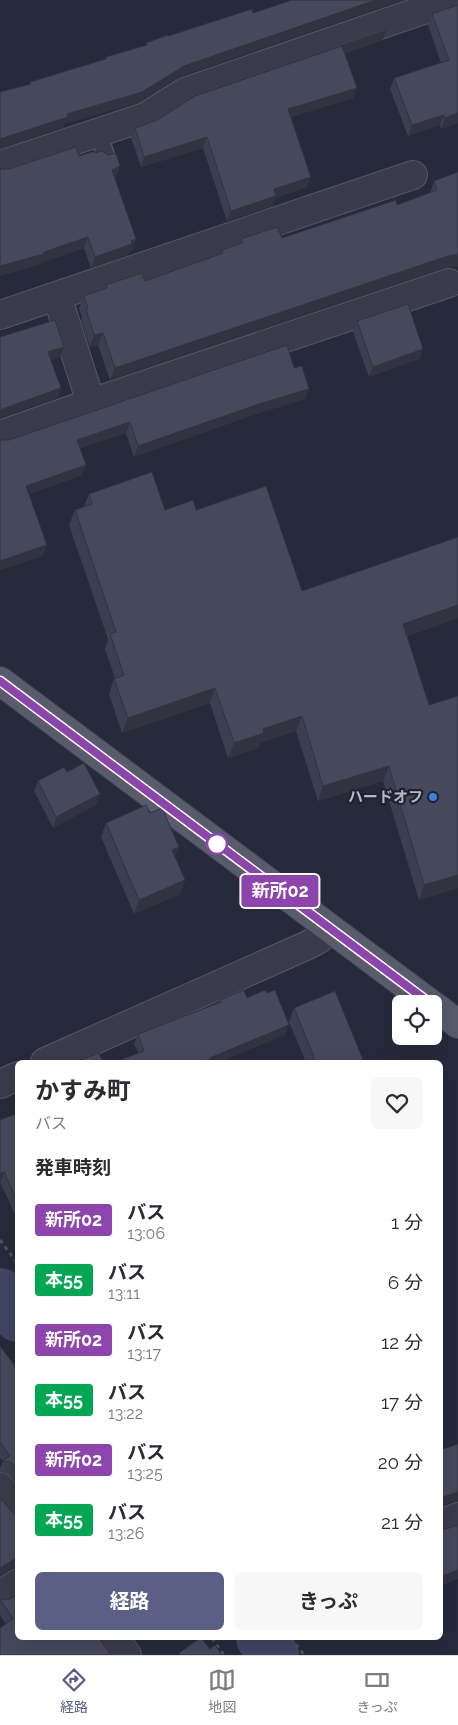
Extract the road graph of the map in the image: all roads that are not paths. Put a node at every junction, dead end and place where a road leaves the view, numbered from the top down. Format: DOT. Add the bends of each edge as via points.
graph roads {
  1 [pos="452,0"];
  2 [pos="0,165"];
  3 [pos="412,175"];
  4 [pos="449,283"];
  5 [pos="57,296"];
  6 [pos="0,315"];
  7 [pos="91,403"];
  8 [pos="0,435"];
  9 [pos="0,681"];
  10 [pos="329,928"];
  11 [pos="419,995"];
  12 [pos="442,1012"];
  13 [pos="458,1024"];
  14 [pos="51,1060"];
  15 [pos="15,1077"];
  16 [pos="0,1084"];
  17 [pos="0,1487"];
  18 [pos="15,1506"];
  19 [pos="458,1517"];
  20 [pos="443,1523"];
  21 [pos="15,1586"];
  22 [pos="0,1595"];
  23 [pos="116,1640"];
  24 [pos="127,1655"];
  1 -- 2 [label="street" via="185,92 102,144"];
  3 -- 5 [label="street"];
  4 -- 7 [label="street"];
  5 -- 6 [label="street"];
  5 -- 7 [label="street"];
  7 -- 8 [label="street"];
  9 -- 10 [label="main road"];
  10 -- 11 [label="main road"];
  10 -- 14 [label="street" via="308,945"];
  12 -- 13 [label="main road"];
  15 -- 16 [label="street"];
  17 -- 18 [label="street"];
  19 -- 20 [label="street"];
  21 -- 22 [label="street"];
  23 -- 24 [label="street"];
}
